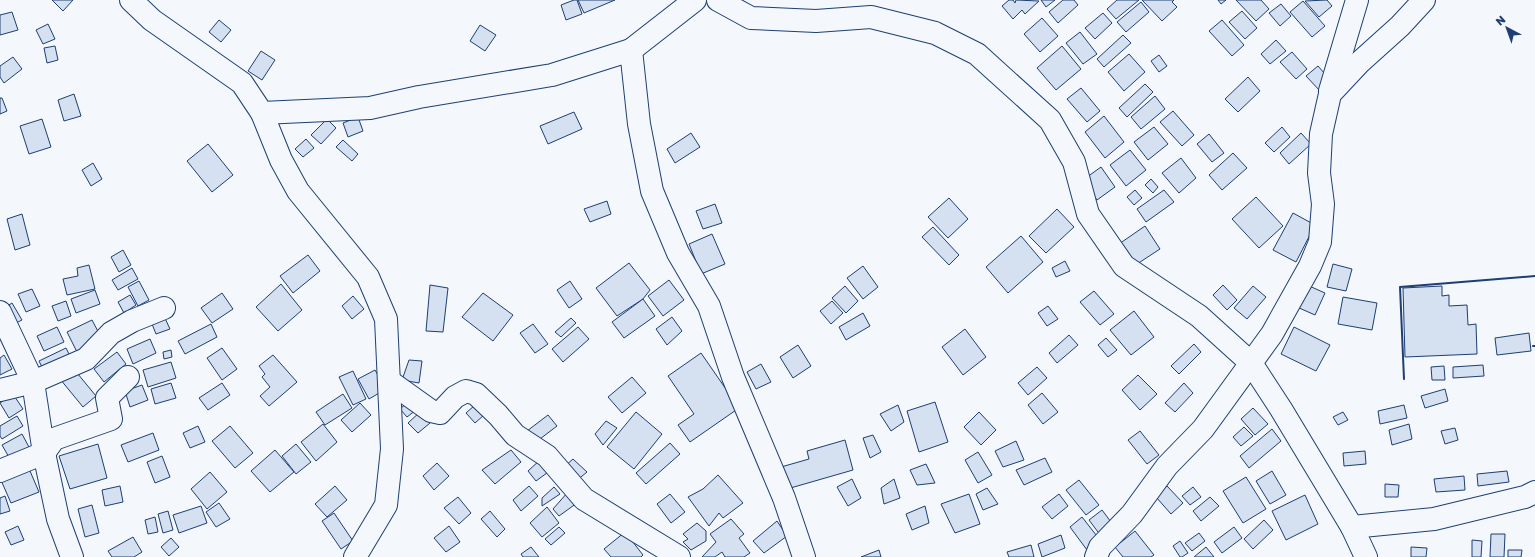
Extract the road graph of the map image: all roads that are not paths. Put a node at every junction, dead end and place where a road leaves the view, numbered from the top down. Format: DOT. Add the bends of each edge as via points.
graph roads {
  1 [pos="131,0"];
  2 [pos="695,0"];
  3 [pos="718,0"];
  4 [pos="1357,0"];
  5 [pos="1424,0"];
  6 [pos="631,50"];
  7 [pos="1330,94"];
  8 [pos="262,113"];
  9 [pos="164,308"];
  10 [pos="0,312"];
  11 [pos="1251,364"];
  12 [pos="128,377"];
  13 [pos="389,381"];
  14 [pos="33,382"];
  15 [pos="0,390"];
  16 [pos="44,453"];
  17 [pos="0,471"];
  18 [pos="1535,492"];
  19 [pos="1352,527"];
  20 [pos="72,557"];
  21 [pos="355,557"];
  22 [pos="679,557"];
  23 [pos="804,557"];
  24 [pos="1096,557"];
  25 [pos="1366,557"];
  1 -- 8 [label="street" via="152,20 242,83"];
  2 -- 6 [label="street"];
  3 -- 11 [label="street" via="751,18 816,21 871,17 935,33 977,54 1050,120 1074,162 1088,214 1124,266 1199,316"];
  4 -- 7 [label="street"];
  5 -- 7 [label="street"];
  6 -- 8 [label="street" via="552,74 370,108"];
  6 -- 23 [label="street" via="639,124 652,191 678,253 709,306 733,377 781,491"];
  7 -- 11 [label="street" via="1321,134 1319,173 1323,204 1320,242 1310,266 1272,334"];
  8 -- 13 [label="street" via="281,160 298,191 368,277 386,319"];
  9 -- 14 [label="street" via="111,333 86,359"];
  10 -- 14 [label="street"];
  11 -- 19 [label="street"];
  11 -- 24 [label="street" via="1203,429 1167,466 1132,514 1100,547"];
  12 -- 16 [label="street" via="107,398 111,418 54,439"];
  13 -- 21 [label="street" via="392,449 386,505"];
  13 -- 22 [label="street" via="431,411 440,413 466,391 476,394 516,435 548,456 584,499"];
  14 -- 15 [label="street"];
  14 -- 16 [label="street"];
  16 -- 17 [label="street"];
  16 -- 20 [label="street" via="58,519"];
  18 -- 19 [label="street" via="1525,497 1434,518"];
  19 -- 25 [label="street"];
}
